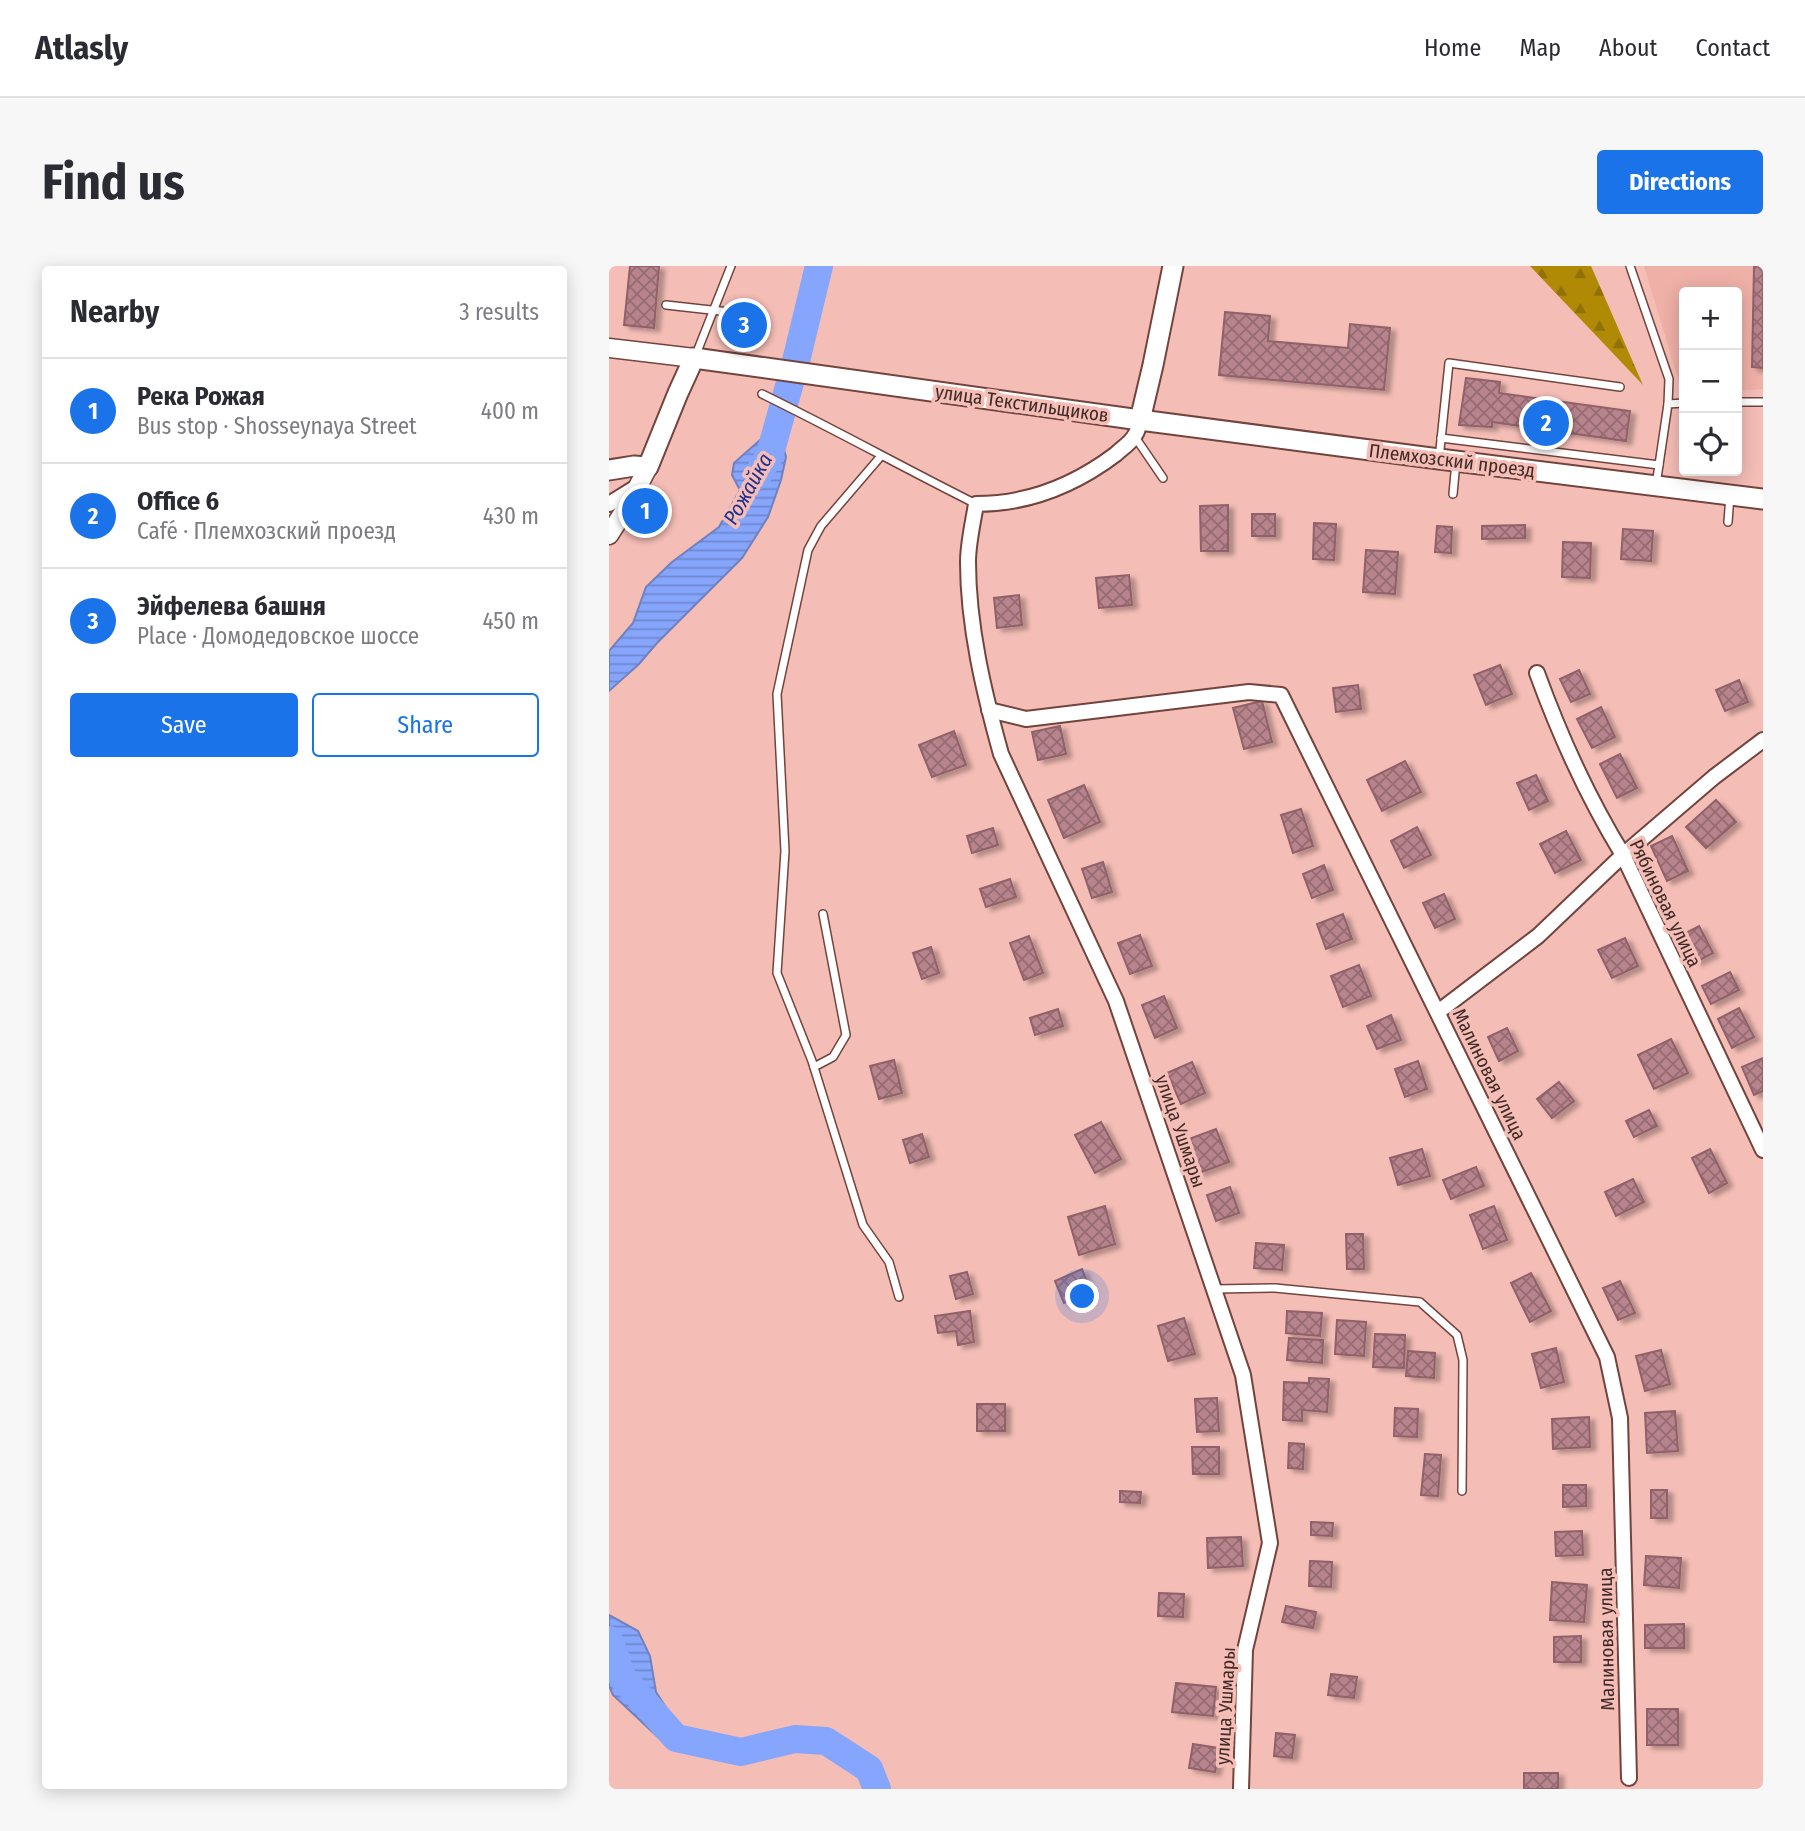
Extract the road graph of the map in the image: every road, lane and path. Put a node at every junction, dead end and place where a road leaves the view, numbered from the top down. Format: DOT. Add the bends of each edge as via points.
graph roads {
  1 [pos="731,266"];
  2 [pos="1173,266"];
  3 [pos="1630,266"];
  4 [pos="666,305"];
  5 [pos="713,310"];
  6 [pos="747,314"];
  7 [pos="609,348"];
  8 [pos="694,358"];
  9 [pos="1620,387"];
  10 [pos="762,394"];
  11 [pos="1742,402"];
  12 [pos="1763,402"];
  13 [pos="1679,403"];
  14 [pos="1668,404"];
  15 [pos="1137,428"];
  16 [pos="1441,438"];
  17 [pos="881,456"];
  18 [pos="1448,460"];
  19 [pos="1659,466"];
  20 [pos="648,467"];
  21 [pos="609,470"];
  22 [pos="1163,478"];
  23 [pos="639,485"];
  24 [pos="1656,485"];
  25 [pos="1453,494"];
  26 [pos="1730,495"];
  27 [pos="1763,499"];
  28 [pos="609,504"];
  29 [pos="976,504"];
  30 [pos="1728,522"];
  31 [pos="609,535"];
  32 [pos="1537,673"];
  33 [pos="989,710"];
  34 [pos="1763,740"];
  35 [pos="1623,855"];
  36 [pos="823,914"];
  37 [pos="1438,1012"];
  38 [pos="814,1067"];
  39 [pos="1763,1150"];
  40 [pos="1215,1289"];
  41 [pos="899,1297"];
  42 [pos="1462,1491"];
  43 [pos="1629,1778"];
  44 [pos="1241,1789"];
  1 -- 5 [label="lane"];
  2 -- 15 [label="main road"];
  3 -- 14 [label="lane" via="1669,379"];
  4 -- 5 [label="lane"];
  5 -- 6 [label="lane"];
  5 -- 8 [label="lane"];
  7 -- 8 [label="street"];
  8 -- 15 [label="main road, улица Текстильщиков" via="904,387"];
  8 -- 20 [label="main road"];
  9 -- 16 [label="lane" via="1449,363"];
  10 -- 17 [label="lane"];
  11 -- 12 [label="lane"];
  13 -- 14 [label="lane"];
  14 -- 19 [label="lane"];
  15 -- 18 [label="main road, Племхозский проезд"];
  15 -- 22 [label="lane"];
  15 -- 29 [label="street" via="1126,445 1106,461 1048,492"];
  16 -- 18 [label="lane"];
  16 -- 19 [label="lane"];
  17 -- 29 [label="lane"];
  17 -- 38 [label="lane" via="821,526 808,550 777,694 785,851 777,973"];
  18 -- 24 [label="main road, Племхозский проезд"];
  18 -- 25 [label="lane"];
  19 -- 24 [label="lane"];
  20 -- 21 [label="main road"];
  20 -- 23 [label="street"];
  23 -- 28 [label="street"];
  23 -- 31 [label="street"];
  24 -- 26 [label="main road, Племхозский проезд"];
  26 -- 27 [label="main road, Племхозский проезд"];
  26 -- 30 [label="lane"];
  29 -- 33 [label="street, улица Ушмары" via="968,561 973,626"];
  32 -- 35 [label="street, Рябиновая улица" via="1558,729"];
  33 -- 37 [label="street, Малиновая улица" via="1026,719 1249,692 1281,695"];
  33 -- 40 [label="street, улица Ушмары" via="1001,754 1116,1001"];
  34 -- 35 [label="street"];
  35 -- 37 [label="street" via="1538,936"];
  35 -- 39 [label="street, Рябиновая улица"];
  36 -- 38 [label="lane" via="846,1035 833,1057"];
  37 -- 43 [label="street, Малиновая улица" via="1607,1357 1620,1418"];
  38 -- 41 [label="lane" via="863,1225 889,1262"];
  40 -- 42 [label="lane" via="1275,1288 1420,1302 1457,1335 1463,1360"];
  40 -- 44 [label="street, улица Ушмары" via="1243,1375 1270,1544 1245,1650"];
}
